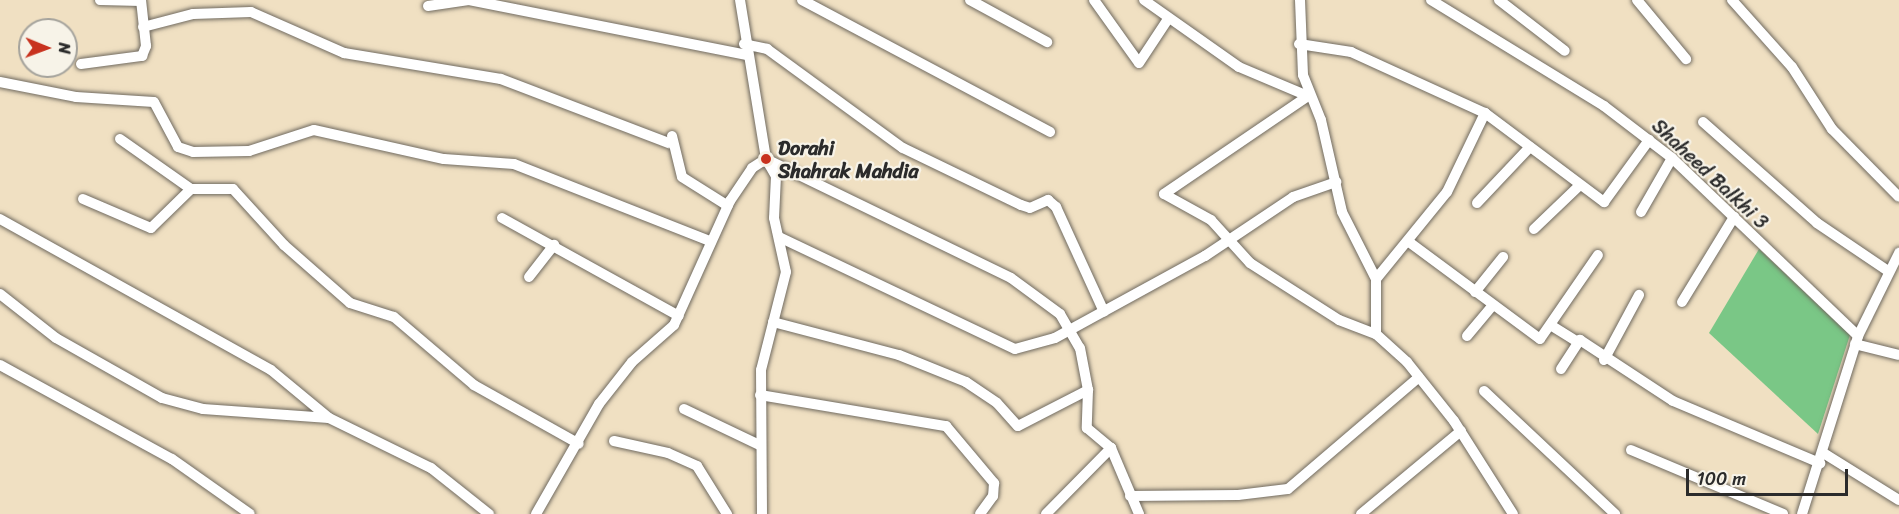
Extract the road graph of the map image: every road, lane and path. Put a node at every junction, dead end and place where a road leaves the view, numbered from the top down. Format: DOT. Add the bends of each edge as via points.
graph roads {
  1 [pos="100,0"];
  2 [pos="740,0"];
  3 [pos="802,0"];
  4 [pos="970,0"];
  5 [pos="1094,0"];
  6 [pos="1144,0"];
  7 [pos="1300,0"];
  8 [pos="1431,0"];
  9 [pos="1499,0"];
  10 [pos="1637,0"];
  11 [pos="1732,0"];
  12 [pos="141,1"];
  13 [pos="428,6"];
  14 [pos="1168,19"];
  15 [pos="143,27"];
  16 [pos="1047,42"];
  17 [pos="1299,44"];
  18 [pos="745,50"];
  19 [pos="1564,51"];
  20 [pos="1686,59"];
  21 [pos="81,64"];
  22 [pos="0,82"];
  23 [pos="1308,96"];
  24 [pos="1485,113"];
  25 [pos="1703,122"];
  26 [pos="1050,132"];
  27 [pos="120,139"];
  28 [pos="1649,140"];
  29 [pos="1530,147"];
  30 [pos="1672,158"];
  31 [pos="766,159"];
  32 [pos="1336,182"];
  33 [pos="1579,186"];
  34 [pos="191,189"];
  35 [pos="1899,197"];
  36 [pos="83,200"];
  37 [pos="1478,203"];
  38 [pos="728,206"];
  39 [pos="1641,212"];
  40 [pos="1734,217"];
  41 [pos="502,218"];
  42 [pos="0,219"];
  43 [pos="1534,229"];
  44 [pos="779,237"];
  45 [pos="1230,239"];
  46 [pos="709,241"];
  47 [pos="1409,242"];
  48 [pos="554,245"];
  49 [pos="1899,253"];
  50 [pos="1598,255"];
  51 [pos="1503,257"];
  52 [pos="1888,271"];
  53 [pos="529,278"];
  54 [pos="1376,279"];
  55 [pos="1475,292"];
  56 [pos="0,294"];
  57 [pos="1639,296"];
  58 [pos="1682,303"];
  59 [pos="1493,304"];
  60 [pos="1104,312"];
  61 [pos="679,316"];
  62 [pos="773,322"];
  63 [pos="1071,326"];
  64 [pos="1552,326"];
  65 [pos="1376,334"];
  66 [pos="1467,336"];
  67 [pos="1856,340"];
  68 [pos="1576,341"];
  69 [pos="1899,355"];
  70 [pos="1604,360"];
  71 [pos="0,365"];
  72 [pos="1561,369"];
  73 [pos="1419,377"];
  74 [pos="1088,390"];
  75 [pos="1484,391"];
  76 [pos="760,395"];
  77 [pos="684,409"];
  78 [pos="328,418"];
  79 [pos="1461,431"];
  80 [pos="614,441"];
  81 [pos="579,444"];
  82 [pos="759,445"];
  83 [pos="1111,448"];
  84 [pos="1631,450"];
  85 [pos="1823,458"];
  86 [pos="1130,496"];
  87 [pos="1899,500"];
  88 [pos="250,514"];
  89 [pos="489,514"];
  90 [pos="536,514"];
  91 [pos="727,514"];
  92 [pos="762,514"];
  93 [pos="980,514"];
  94 [pos="1046,514"];
  95 [pos="1139,514"];
  96 [pos="1361,514"];
  97 [pos="1513,514"];
  98 [pos="1615,514"];
  99 [pos="1783,514"];
  100 [pos="1802,514"];
  1 -- 12 [label="street"];
  2 -- 18 [label="street"];
  3 -- 26 [label="street"];
  4 -- 16 [label="street"];
  5 -- 14 [label="street" via="1139,63"];
  6 -- 14 [label="street"];
  7 -- 17 [label="street"];
  8 -- 28 [label="street, Shaheed Balkhi 3" via="1604,106"];
  9 -- 19 [label="street"];
  10 -- 20 [label="street"];
  11 -- 35 [label="street" via="1792,67 1832,129"];
  12 -- 15 [label="street"];
  13 -- 18 [label="street" via="469,0"];
  14 -- 23 [label="street" via="1247,72"];
  15 -- 21 [label="street" via="146,46 141,56"];
  15 -- 38 [label="street" via="193,14 251,12 344,53 501,79 670,140 682,177"];
  17 -- 23 [label="street"];
  17 -- 24 [label="street" via="1351,52"];
  18 -- 31 [label="street"];
  18 -- 60 [label="street" via="767,49 903,148 1021,205 1030,208 1048,200 1056,207"];
  22 -- 46 [label="street" via="76,97 154,102 178,147 193,152 249,151 314,130 444,159 514,164"];
  23 -- 32 [label="street" via="1321,120"];
  23 -- 45 [label="street" via="1164,194 1211,220"];
  24 -- 29 [label="street"];
  24 -- 47 [label="street" via="1447,192"];
  25 -- 52 [label="street" via="1817,224"];
  27 -- 34 [label="street"];
  28 -- 30 [label="street, Shaheed Balkhi 3"];
  28 -- 33 [label="street" via="1604,202"];
  29 -- 33 [label="street"];
  29 -- 37 [label="street"];
  30 -- 39 [label="street"];
  30 -- 40 [label="street, Shaheed Balkhi 3"];
  31 -- 38 [label="street" via="752,168"];
  31 -- 44 [label="street" via="776,176 774,218"];
  31 -- 63 [label="street" via="1011,278"];
  32 -- 45 [label="street" via="1293,197"];
  32 -- 54 [label="street" via="1342,212"];
  33 -- 43 [label="street"];
  34 -- 36 [label="street" via="151,228"];
  34 -- 81 [label="street" via="233,189 350,303 394,317 474,385"];
  38 -- 46 [label="street"];
  40 -- 58 [label="street"];
  40 -- 67 [label="street, Shaheed Balkhi 3"];
  41 -- 48 [label="street"];
  42 -- 78 [label="street" via="270,370"];
  44 -- 62 [label="street" via="786,272"];
  44 -- 63 [label="street" via="1016,349 1055,338"];
  45 -- 60 [label="street"];
  45 -- 65 [label="street" via="1250,263 1339,320"];
  46 -- 61 [label="street"];
  47 -- 54 [label="street"];
  47 -- 55 [label="street"];
  48 -- 53 [label="street"];
  48 -- 61 [label="street"];
  49 -- 52 [label="street"];
  50 -- 64 [label="street"];
  51 -- 55 [label="street"];
  52 -- 67 [label="street"];
  54 -- 65 [label="street"];
  55 -- 59 [label="street"];
  56 -- 78 [label="street" via="56,338 162,399 203,409"];
  57 -- 70 [label="street"];
  59 -- 64 [label="street" via="1540,339"];
  59 -- 66 [label="street"];
  60 -- 63 [label="street"];
  61 -- 81 [label="street" via="599,404"];
  62 -- 74 [label="street" via="899,356 966,382 997,403 1018,426"];
  62 -- 76 [label="street"];
  63 -- 74 [label="street"];
  64 -- 68 [label="street"];
  65 -- 73 [label="street"];
  67 -- 69 [label="street"];
  67 -- 85 [label="street"];
  68 -- 70 [label="street"];
  68 -- 72 [label="street"];
  70 -- 85 [label="street" via="1674,401"];
  71 -- 88 [label="street" via="172,459"];
  73 -- 79 [label="street"];
  73 -- 86 [label="street" via="1288,489 1238,495"];
  74 -- 83 [label="street" via="1087,428"];
  75 -- 98 [label="street"];
  76 -- 82 [label="street"];
  76 -- 93 [label="street" via="946,426 994,483 993,496"];
  77 -- 82 [label="street"];
  78 -- 89 [label="street" via="431,468"];
  79 -- 96 [label="street"];
  79 -- 97 [label="street"];
  80 -- 91 [label="street" via="668,453 697,466"];
  81 -- 90 [label="street"];
  82 -- 92 [label="street"];
  83 -- 86 [label="street"];
  83 -- 94 [label="street"];
  84 -- 99 [label="street"];
  85 -- 87 [label="street"];
  85 -- 100 [label="street"];
  86 -- 95 [label="street"];
}
